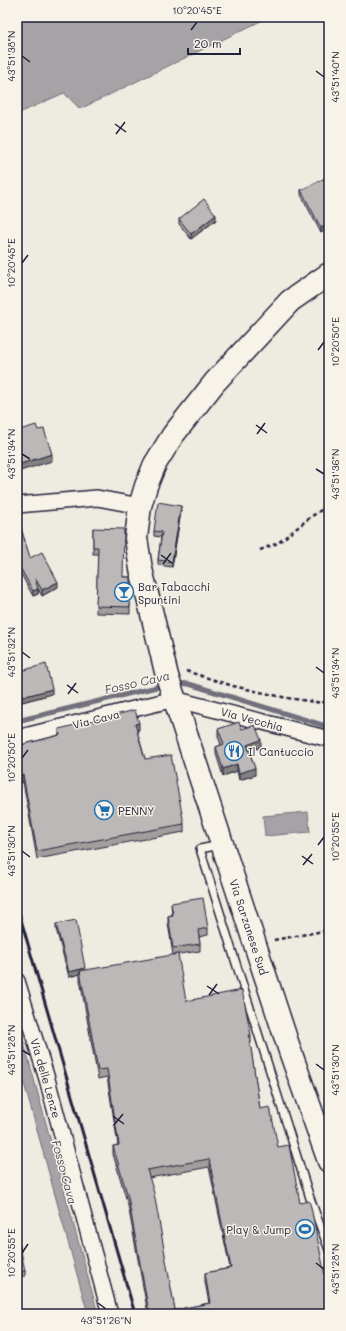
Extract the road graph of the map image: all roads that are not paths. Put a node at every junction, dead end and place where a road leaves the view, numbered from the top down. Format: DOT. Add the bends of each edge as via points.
graph roads {
  1 [pos="329,274"];
  2 [pos="17,505"];
  3 [pos="140,506"];
  4 [pos="170,684"];
  5 [pos="17,738"];
  6 [pos="329,739"];
  7 [pos="222,845"];
  8 [pos="17,981"];
  9 [pos="329,1161"];
  10 [pos="329,1250"];
  11 [pos="110,1314"];
  1 -- 3 [label="main road, Via Sarzanese Sud" via="290,301 215,382 173,435 155,464"];
  2 -- 3 [label="street" via="97,498"];
  3 -- 4 [label="main road, Via Sarzanese Sud" via="136,538 141,569"];
  4 -- 5 [label="street, Via Cava"];
  4 -- 6 [label="street, Via Vecchia"];
  4 -- 7 [label="main road, Via Sarzanese Sud"];
  7 -- 9 [label="main road, Via Sarzanese Sud" via="305,1097"];
  7 -- 10 [label="lane" via="200,849 310,1198"];
  8 -- 11 [label="street, Via delle Lenze" via="47,1078"];
}
